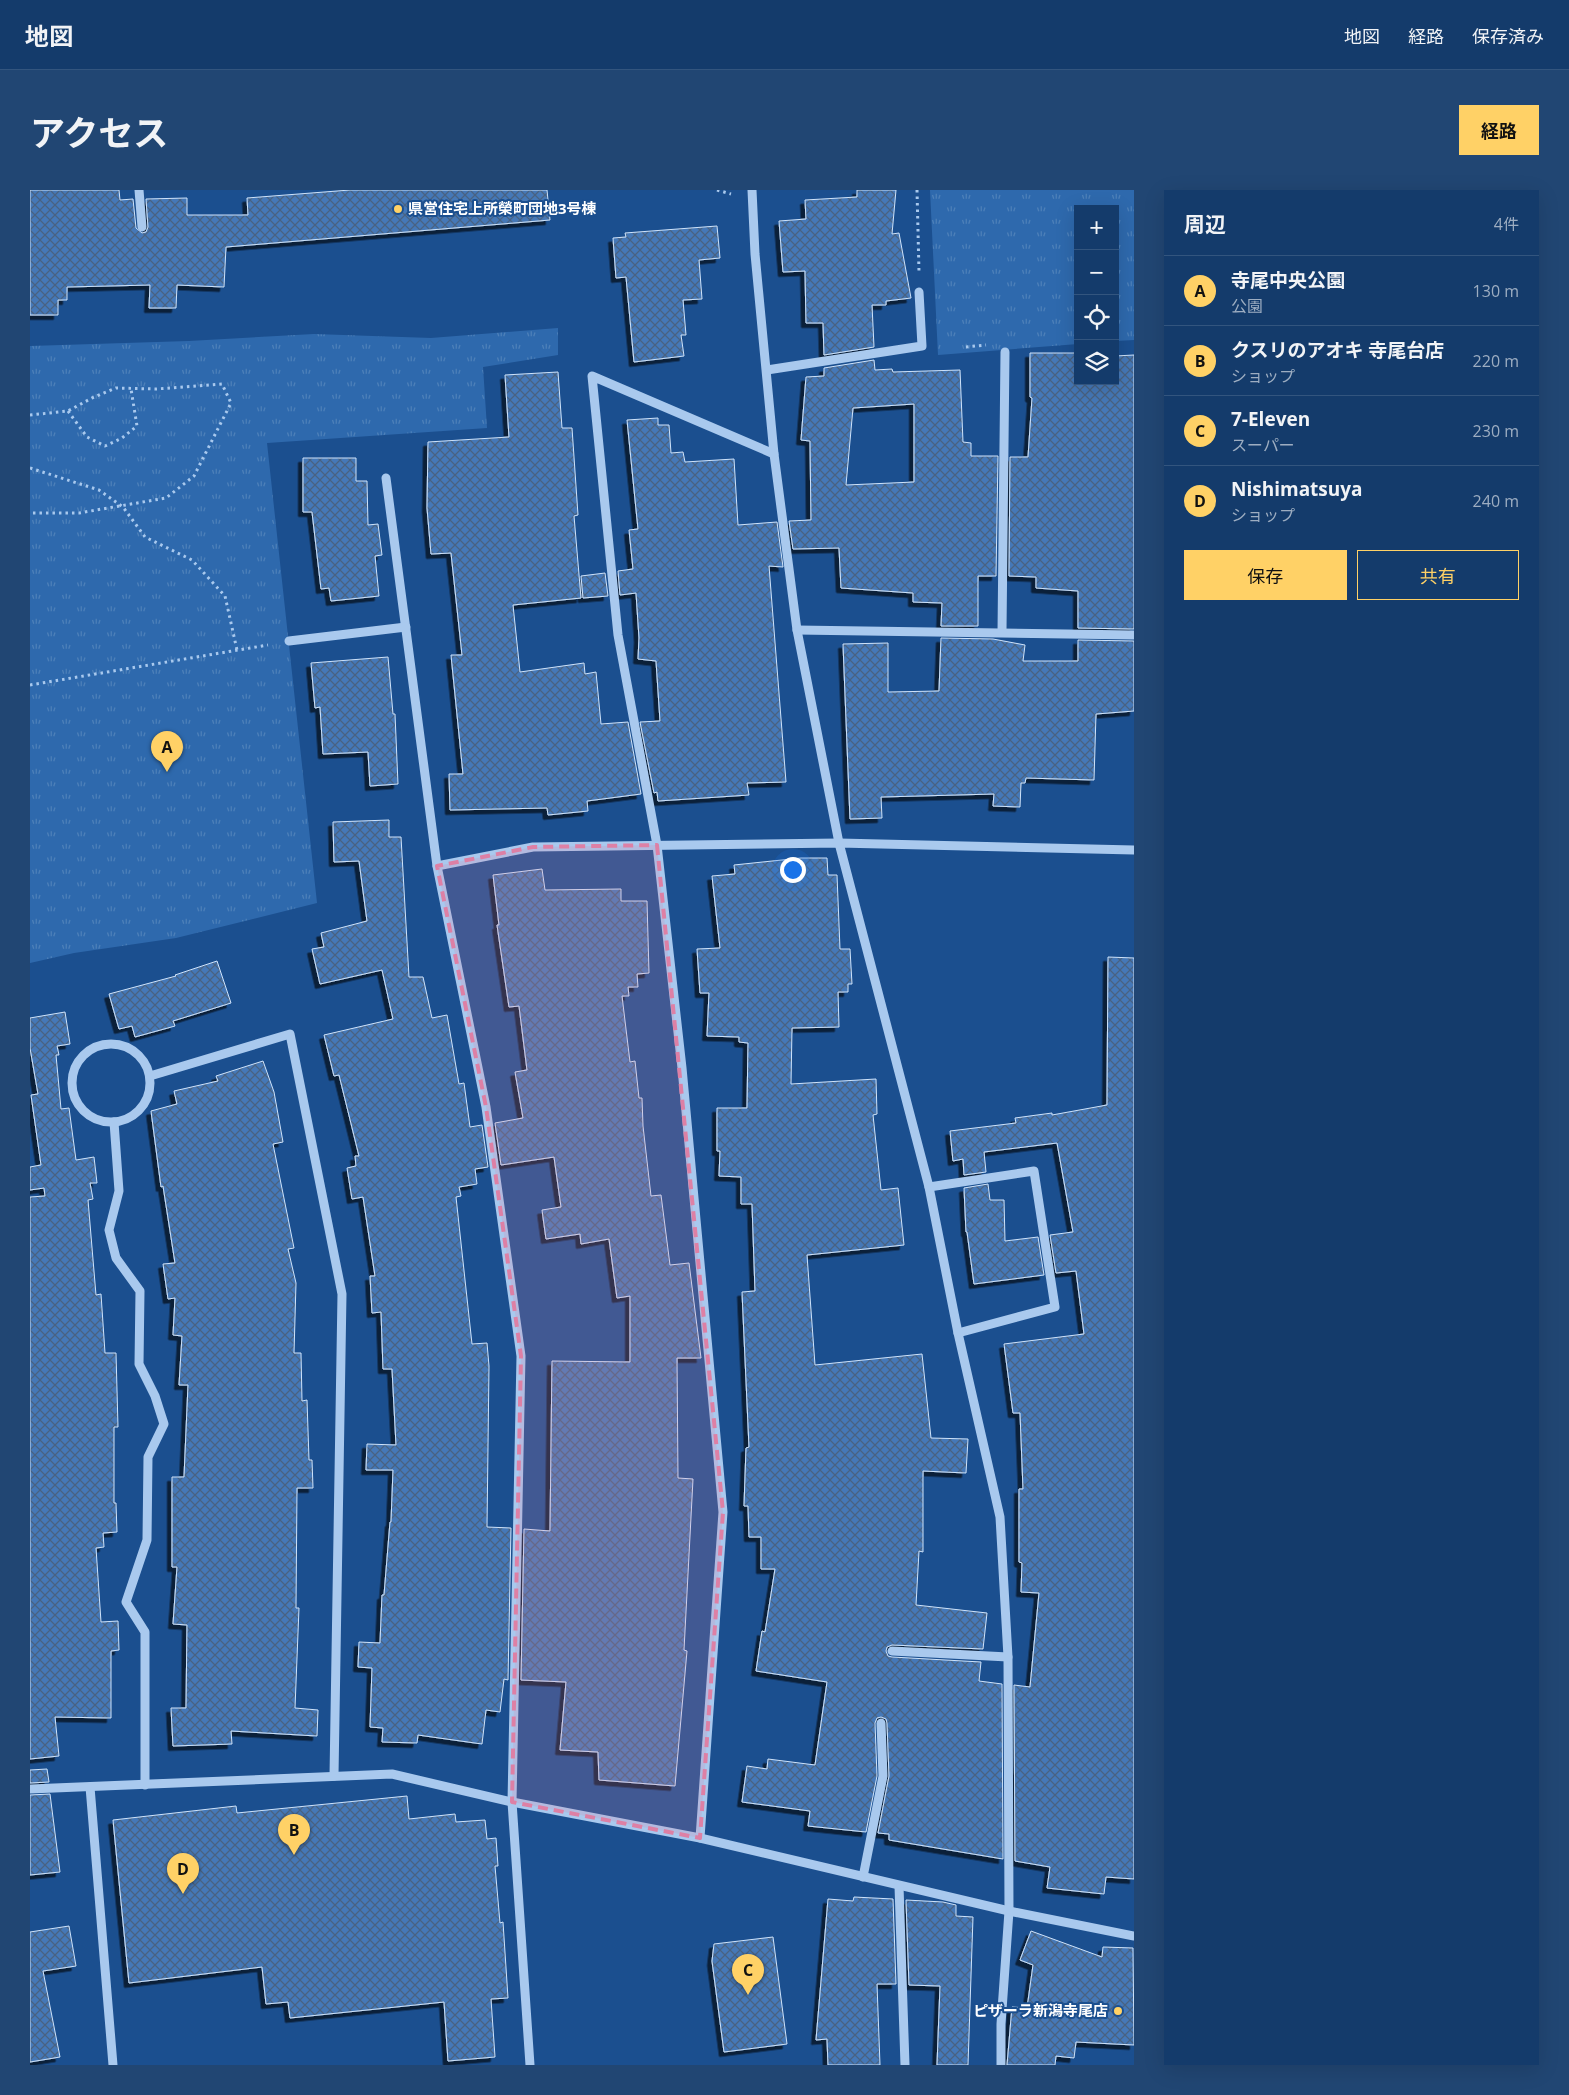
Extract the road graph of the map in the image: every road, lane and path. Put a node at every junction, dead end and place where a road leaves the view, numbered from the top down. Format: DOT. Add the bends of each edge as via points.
graph roads {
  1 [pos="139,190"];
  2 [pos="752,190"];
  3 [pos="917,190"];
  4 [pos="142,227"];
  5 [pos="919,292"];
  6 [pos="1006,352"];
  7 [pos="767,370"];
  8 [pos="131,389"];
  9 [pos="68,411"];
  10 [pos="30,415"];
  11 [pos="774,454"];
  12 [pos="30,468"];
  13 [pos="386,478"];
  14 [pos="123,507"];
  15 [pos="30,513"];
  16 [pos="406,627"];
  17 [pos="797,630"];
  18 [pos="1002,632"];
  19 [pos="1134,635"];
  20 [pos="288,641"];
  21 [pos="237,650"];
  22 [pos="30,685"];
  23 [pos="839,843"];
  24 [pos="658,845"];
  25 [pos="1134,850"];
  26 [pos="437,866"];
  27 [pos="150,1076"];
  28 [pos="114,1122"];
  29 [pos="929,1186"];
  30 [pos="958,1333"];
  31 [pos="892,1651"];
  32 [pos="1008,1658"];
  33 [pos="881,1723"];
  34 [pos="334,1776"];
  35 [pos="145,1784"];
  36 [pos="90,1787"];
  37 [pos="30,1789"];
  38 [pos="512,1802"];
  39 [pos="700,1838"];
  40 [pos="863,1877"];
  41 [pos="899,1886"];
  42 [pos="1009,1911"];
  43 [pos="1134,1936"];
  44 [pos="112,2065"];
  45 [pos="530,2065"];
  46 [pos="906,2065"];
  47 [pos="1001,2065"];
  1 -- 4 [label="street"];
  2 -- 7 [label="street"];
  3 -- 5 [label="path"];
  5 -- 7 [label="street" via="922,346"];
  6 -- 18 [label="street"];
  7 -- 11 [label="street"];
  8 -- 9 [label="path" via="116,388"];
  8 -- 9 [label="path" via="137,426 105,446 87,437"];
  8 -- 14 [label="path" via="222,384 232,403 194,476 166,498"];
  9 -- 10 [label="path"];
  11 -- 17 [label="street"];
  11 -- 24 [label="street" via="592,376 618,635"];
  12 -- 14 [label="path" via="99,490"];
  13 -- 16 [label="street"];
  14 -- 15 [label="path" via="79,513"];
  14 -- 21 [label="path" via="145,537 192,560 225,596"];
  16 -- 20 [label="street"];
  16 -- 26 [label="street"];
  17 -- 18 [label="street"];
  17 -- 23 [label="street"];
  18 -- 19 [label="street"];
  20 -- 21 [label="path"];
  21 -- 22 [label="path"];
  23 -- 24 [label="street"];
  23 -- 25 [label="street"];
  23 -- 29 [label="street"];
  24 -- 26 [label="street" via="533,847"];
  24 -- 39 [label="street" via="723,1512"];
  26 -- 38 [label="street" via="486,1107 521,1356"];
  27 -- 28 [label="street" via="150,1089 138,1112"];
  27 -- 28 [label="street" via="136,1053 111,1043 86,1053 77,1064 72,1077 73,1091 79,1104 88,1114"];
  27 -- 34 [label="street" via="290,1034 342,1294"];
  28 -- 35 [label="street" via="119,1191 109,1230 116,1258 140,1291 139,1364 164,1424 148,1457 147,1540 126,1602 145,1632"];
  29 -- 30 [label="street"];
  29 -- 30 [label="street" via="1034,1171 1055,1307"];
  30 -- 32 [label="street" via="1000,1517"];
  31 -- 32 [label="street"];
  32 -- 42 [label="street"];
  33 -- 40 [label="street" via="883,1776"];
  34 -- 35 [label="street"];
  34 -- 38 [label="street" via="392,1774"];
  35 -- 36 [label="street"];
  36 -- 37 [label="street"];
  36 -- 44 [label="street"];
  38 -- 39 [label="street"];
  38 -- 45 [label="street"];
  39 -- 40 [label="street"];
  40 -- 41 [label="street"];
  41 -- 42 [label="street"];
  41 -- 46 [label="street"];
  42 -- 43 [label="street"];
  42 -- 47 [label="street"];
}
